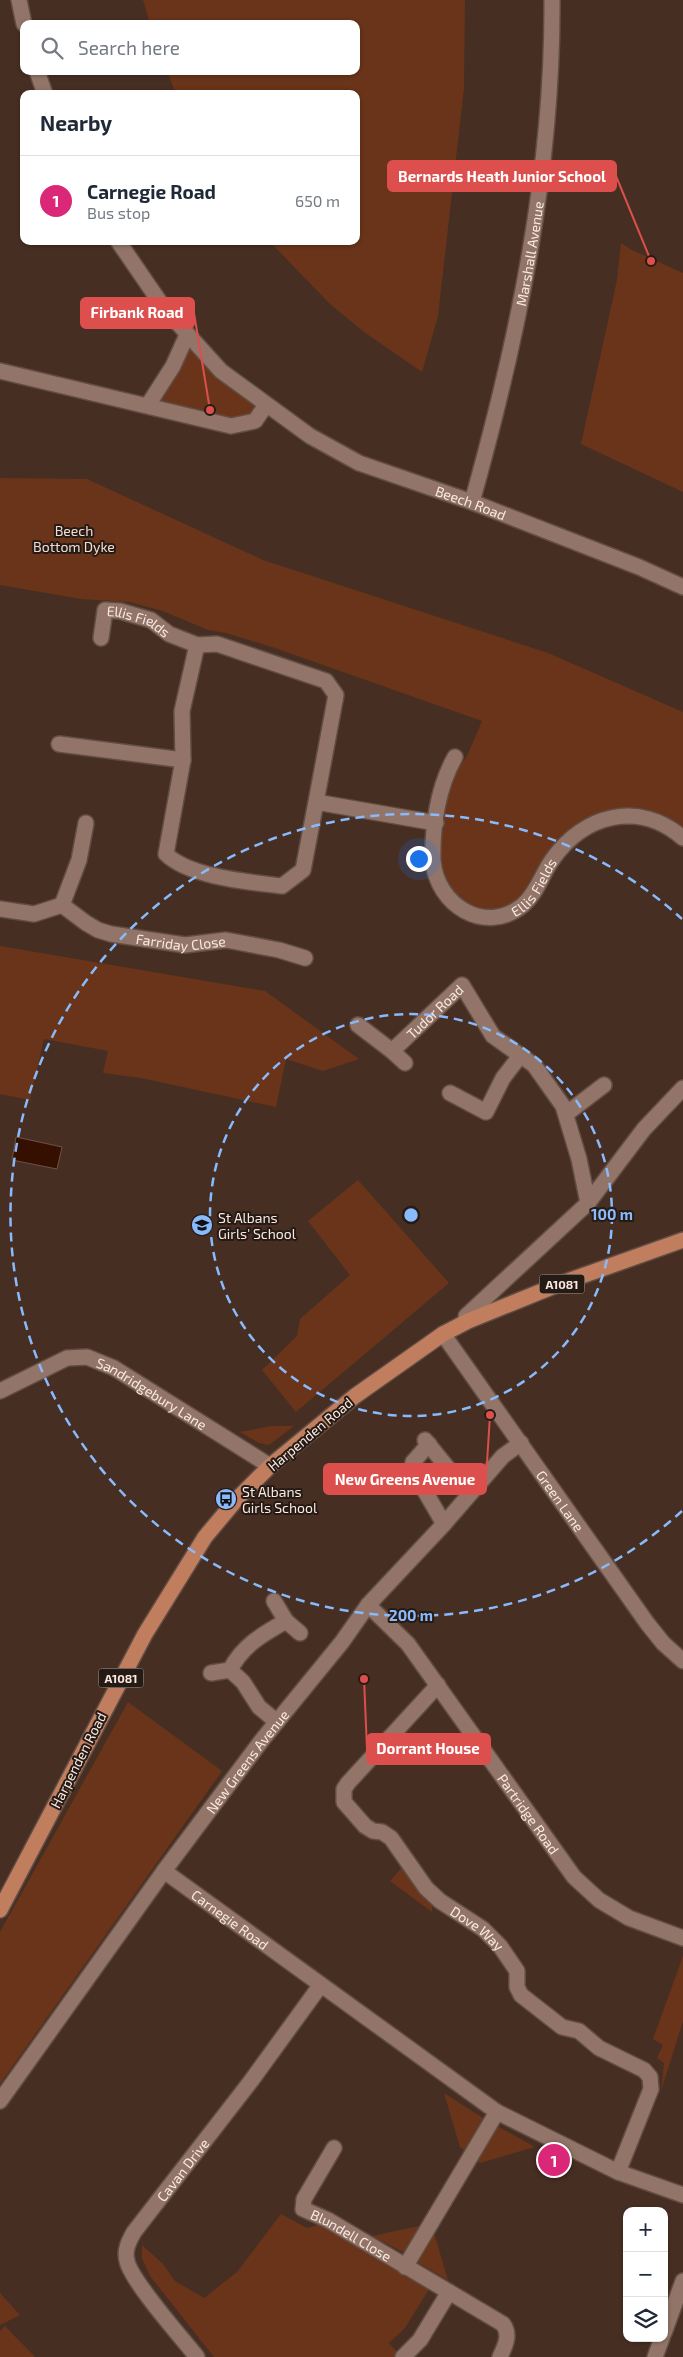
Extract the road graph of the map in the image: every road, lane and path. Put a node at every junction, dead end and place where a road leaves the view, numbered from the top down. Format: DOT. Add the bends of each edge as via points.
graph roads {
  1 [pos="18,0"];
  2 [pos="552,0"];
  3 [pos="23,20"];
  4 [pos="38,75"];
  5 [pos="44,90"];
  6 [pos="121,245"];
  7 [pos="186,335"];
  8 [pos="0,371"];
  9 [pos="148,405"];
  10 [pos="266,405"];
  11 [pos="472,502"];
  12 [pos="683,587"];
  13 [pos="101,638"];
  14 [pos="197,645"];
  15 [pos="59,744"];
  16 [pos="455,757"];
  17 [pos="183,760"];
  18 [pos="316,802"];
  19 [pos="86,823"];
  20 [pos="436,823"];
  21 [pos="683,838"];
  22 [pos="62,905"];
  23 [pos="0,909"];
  24 [pos="305,958"];
  25 [pos="358,1025"];
  26 [pos="392,1051"];
  27 [pos="520,1056"];
  28 [pos="405,1063"];
  29 [pos="604,1085"];
  30 [pos="683,1088"];
  31 [pos="450,1093"];
  32 [pos="566,1114"];
  33 [pos="588,1203"];
  34 [pos="683,1240"];
  35 [pos="466,1316"];
  36 [pos="444,1334"];
  37 [pos="0,1391"];
  38 [pos="429,1439"];
  39 [pos="521,1443"];
  40 [pos="408,1453"];
  41 [pos="270,1466"];
  42 [pos="455,1477"];
  43 [pos="444,1524"];
  44 [pos="274,1601"];
  45 [pos="368,1605"];
  46 [pos="286,1621"];
  47 [pos="300,1633"];
  48 [pos="683,1662"];
  49 [pos="230,1670"];
  50 [pos="211,1673"];
  51 [pos="438,1685"];
  52 [pos="277,1722"];
  53 [pos="164,1871"];
  54 [pos="0,1910"];
  55 [pos="683,1938"];
  56 [pos="320,1986"];
  57 [pos="0,2101"];
  58 [pos="497,2112"];
  59 [pos="334,2148"];
  60 [pos="618,2172"];
  61 [pos="683,2195"];
  62 [pos="405,2267"];
  63 [pos="683,2282"];
  64 [pos="449,2292"];
  65 [pos="668,2322"];
  66 [pos="661,2342"];
  67 [pos="198,2357"];
  68 [pos="404,2357"];
  69 [pos="500,2357"];
  70 [pos="656,2357"];
  1 -- 3 [label="street"];
  2 -- 11 [label="street, Marshall Avenue" via="552,64 542,178 518,314 497,411"];
  4 -- 5 [label="street"];
  6 -- 7 [label="street, Beech Road"];
  7 -- 9 [label="street" via="173,366"];
  7 -- 10 [label="street, Beech Road" via="221,371"];
  8 -- 9 [label="street"];
  9 -- 10 [label="street" via="232,426 255,421"];
  10 -- 11 [label="street, Beech Road" via="310,436 358,463"];
  11 -- 12 [label="street, Beech Road"];
  13 -- 14 [label="street, Ellis Fields" via="105,610 151,620 169,634"];
  14 -- 17 [label="street, Ellis Fields" via="182,711"];
  14 -- 18 [label="street, Ellis Fields" via="217,644 326,681 336,695"];
  15 -- 17 [label="street"];
  16 -- 20 [label="street, Ellis Fields" via="443,781"];
  17 -- 18 [label="street, Ellis Fields" via="166,854 176,864 201,872 282,886 303,870"];
  18 -- 20 [label="street"];
  19 -- 22 [label="street" via="79,860"];
  20 -- 21 [label="street, Ellis Fields" via="432,849 434,872 444,893 468,914 490,918 511,912 529,900 564,845 600,821 618,816 645,817"];
  22 -- 23 [label="street" via="34,914"];
  22 -- 24 [label="street, Farriday Close" via="98,930 111,934 185,945 226,940"];
  25 -- 26 [label="street, Tudor Road"];
  26 -- 27 [label="street, Tudor Road" via="462,986 493,1036"];
  26 -- 28 [label="street"];
  27 -- 31 [label="street" via="486,1112"];
  27 -- 32 [label="street, Tudor Road" via="534,1065"];
  29 -- 32 [label="street"];
  30 -- 33 [label="street" via="644,1128"];
  32 -- 33 [label="street, Tudor Road" via="580,1159"];
  33 -- 35 [label="street"];
  34 -- 36 [label="main road, Harpenden Road / A1081" via="562,1283"];
  36 -- 39 [label="street, Green Lane"];
  36 -- 41 [label="main road, Harpenden Road / A1081" via="355,1396"];
  37 -- 41 [label="street, Sandridgebury Lane" via="66,1358 87,1357 114,1368"];
  38 -- 40 [label="street"];
  38 -- 42 [label="street"];
  38 -- 43 [label="street" via="413,1462 412,1469"];
  39 -- 43 [label="street, New Greens Avenue" via="503,1456"];
  39 -- 48 [label="street, Green Lane" via="647,1623 662,1643"];
  41 -- 54 [label="main road, Harpenden Road / A1081" via="205,1537 145,1634"];
  43 -- 45 [label="street, New Greens Avenue"];
  44 -- 46 [label="street"];
  45 -- 51 [label="street, Partridge Road" via="408,1644"];
  45 -- 52 [label="street, New Greens Avenue"];
  46 -- 47 [label="street"];
  46 -- 49 [label="street" via="255,1638"];
  49 -- 50 [label="street"];
  49 -- 52 [label="street" via="243,1682 259,1707"];
  51 -- 55 [label="street, Partridge Road" via="574,1877 599,1900 629,1918"];
  51 -- 60 [label="street, Dove Way" via="348,1783 344,1802 365,1826 392,1838 426,1888 440,1901 483,1929 500,1946 517,1971 518,1987 524,1998 562,2027 579,2031 600,2048 648,2074 651,2089"];
  52 -- 53 [label="street, New Greens Avenue"];
  53 -- 56 [label="street, Carnegie Road"];
  53 -- 57 [label="street, New Greens Avenue"];
  56 -- 58 [label="street, Carnegie Road"];
  56 -- 67 [label="street, Cavan Drive" via="134,2232 127,2247 126,2261 136,2280"];
  58 -- 60 [label="street, Carnegie Road"];
  58 -- 62 [label="street, Blundell Close"];
  59 -- 62 [label="street, Blundell Close" via="304,2199 303,2209 328,2220"];
  60 -- 61 [label="street, Carnegie Road"];
  62 -- 64 [label="street, Blundell Close"];
  63 -- 65 [label="street"];
  64 -- 68 [label="street" via="420,2340"];
  64 -- 69 [label="street, Blundell Close" via="507,2330 506,2344"];
  66 -- 70 [label="street"];
}
